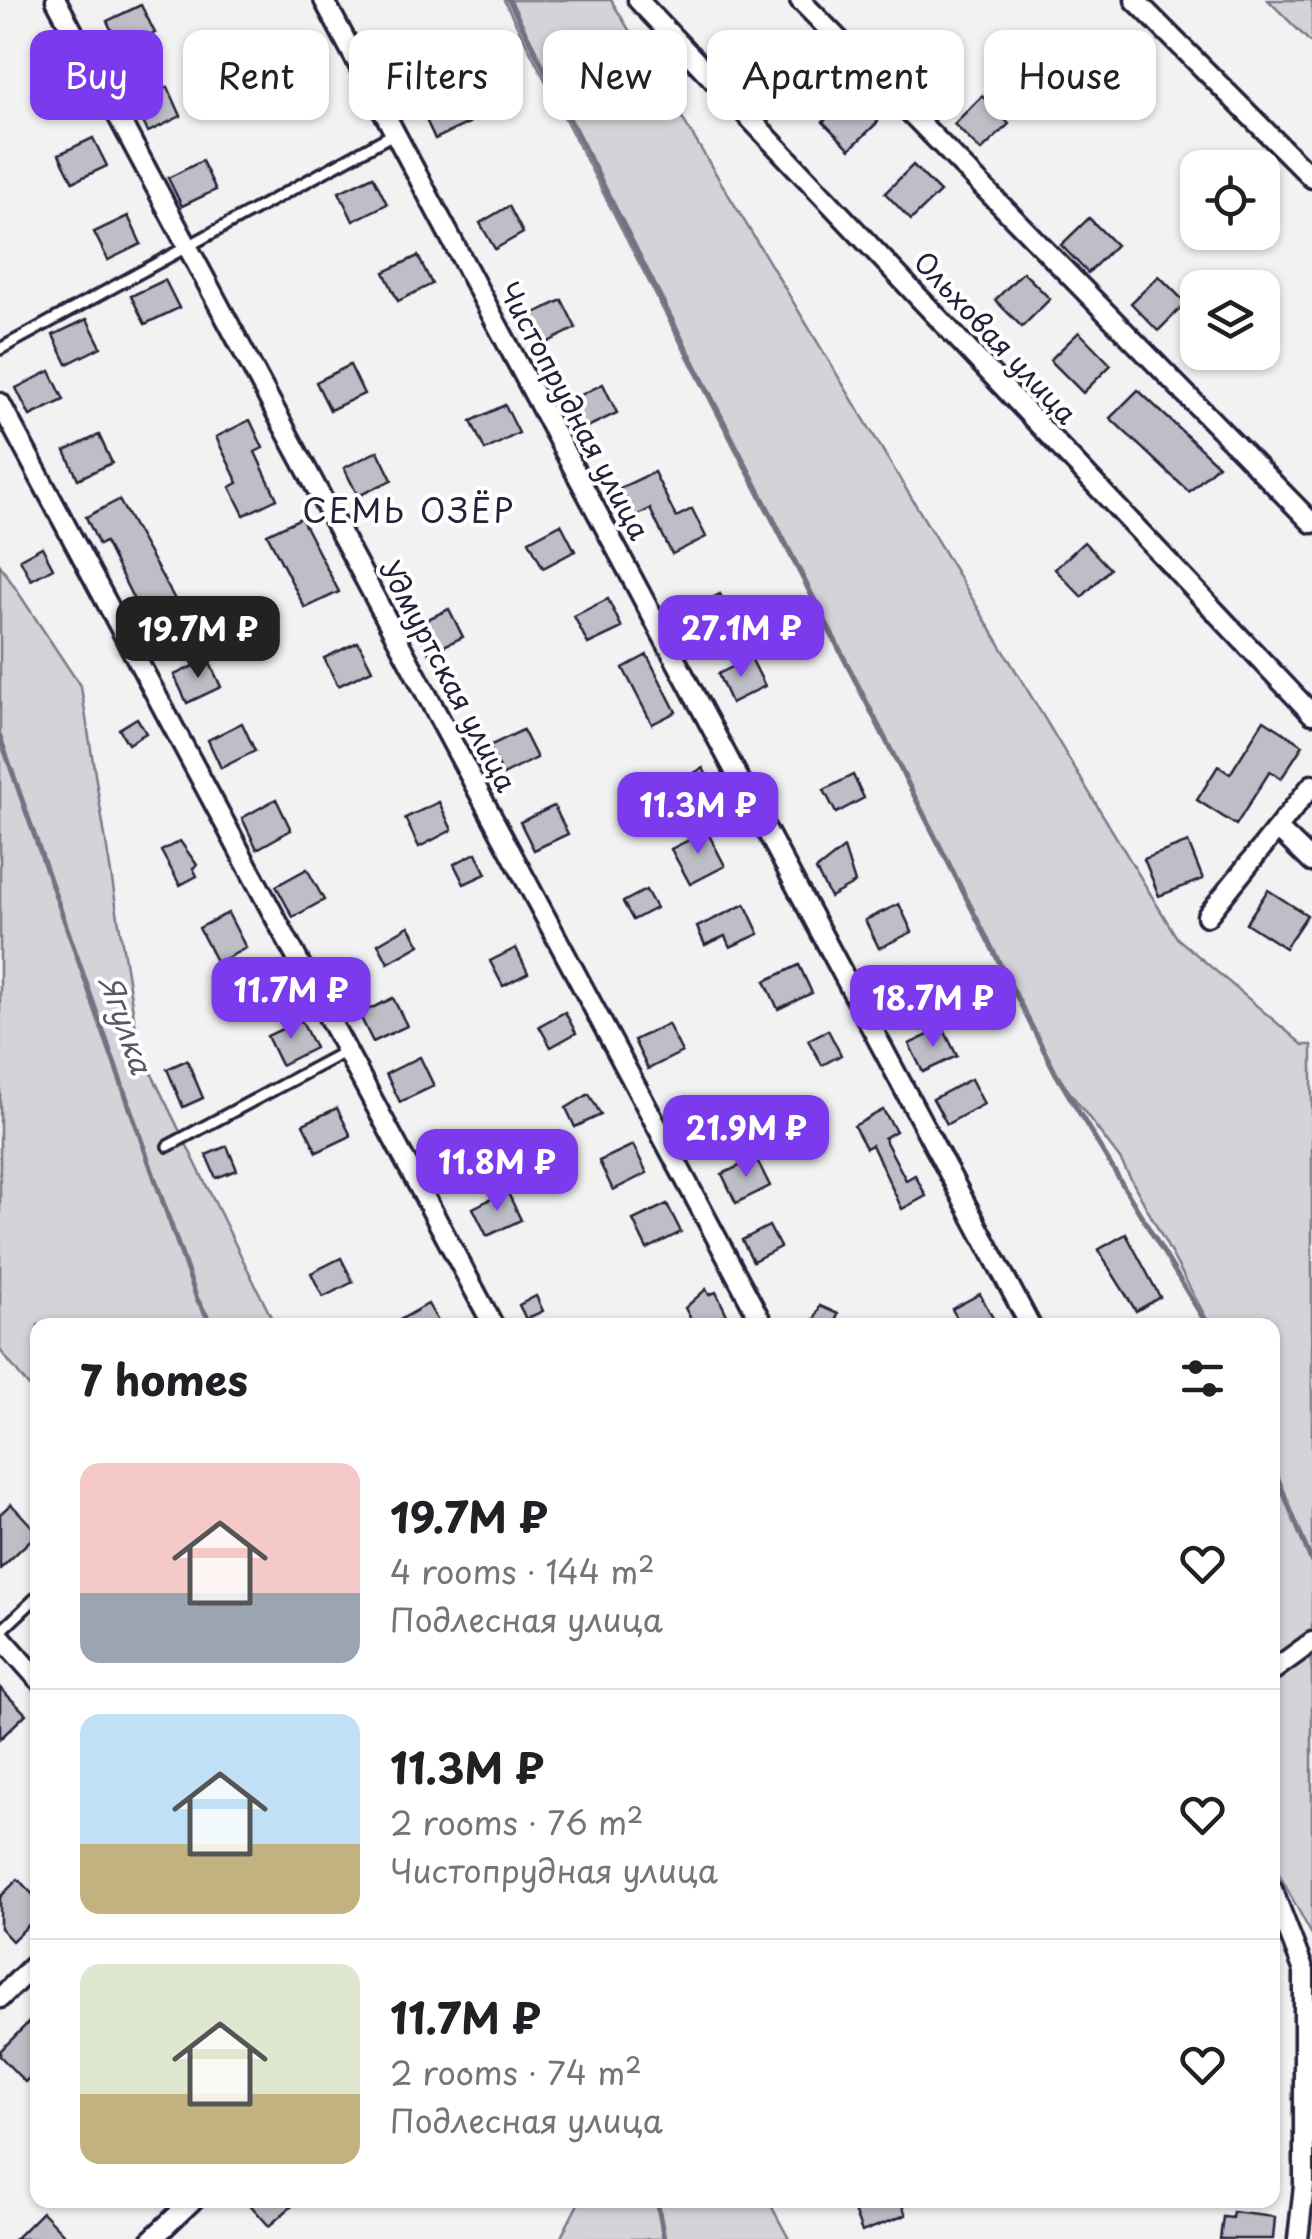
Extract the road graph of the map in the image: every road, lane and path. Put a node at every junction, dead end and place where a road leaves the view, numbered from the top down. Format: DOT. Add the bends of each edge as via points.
graph roads {
  1 [pos="56,0"];
  2 [pos="324,0"];
  3 [pos="638,0"];
  4 [pos="800,0"];
  5 [pos="1135,0"];
  6 [pos="394,133"];
  7 [pos="1312,178"];
  8 [pos="187,246"];
  9 [pos="0,349"];
  10 [pos="0,403"];
  11 [pos="1312,524"];
  12 [pos="1312,714"];
  13 [pos="1312,785"];
  14 [pos="1278,829"];
  15 [pos="1312,862"];
  16 [pos="1207,916"];
  17 [pos="346,1052"];
  18 [pos="168,1146"];
  19 [pos="489,1318"];
  20 [pos="759,1318"];
  21 [pos="1026,1318"];
  22 [pos="30,1604"];
  23 [pos="0,1634"];
  24 [pos="1312,1642"];
  25 [pos="1280,1665"];
  26 [pos="30,1670"];
  27 [pos="1280,1910"];
  28 [pos="30,1969"];
  29 [pos="0,1998"];
  30 [pos="185,2208"];
  31 [pos="152,2239"];
  32 [pos="1298,2239"];
  1 -- 8 [label="street, Удмуртская улица"];
  2 -- 6 [label="street, Чистопрудная улица"];
  3 -- 12 [label="street, Ольховая улица"];
  4 -- 11 [label="street"];
  5 -- 7 [label="street"];
  6 -- 8 [label="lane"];
  6 -- 21 [label="street, Чистопрудная улица"];
  8 -- 9 [label="lane"];
  8 -- 20 [label="street, Удмуртская улица"];
  10 -- 17 [label="street"];
  13 -- 14 [label="street"];
  14 -- 15 [label="street"];
  14 -- 16 [label="street"];
  17 -- 18 [label="lane"];
  17 -- 19 [label="street"];
  22 -- 23 [label="lane"];
  23 -- 26 [label="street"];
  24 -- 25 [label="street"];
  27 -- 32 [label="street" via="1304,1971"];
  28 -- 29 [label="street"];
  30 -- 31 [label="street"];
}
